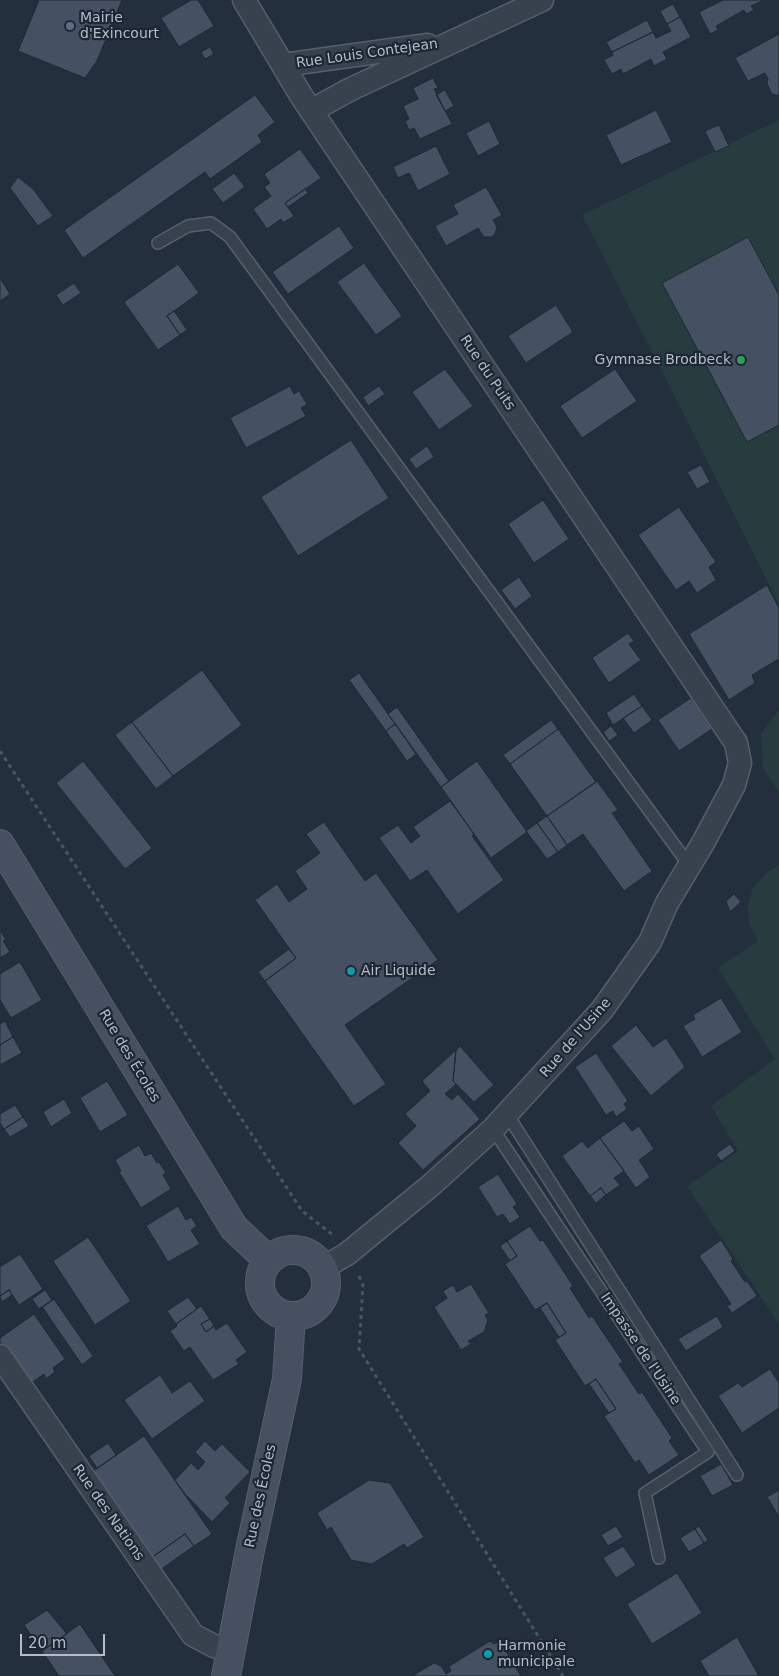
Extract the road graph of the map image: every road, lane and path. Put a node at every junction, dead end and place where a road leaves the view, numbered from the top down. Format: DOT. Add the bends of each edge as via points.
graph roads {
  1 [pos="244,0"];
  2 [pos="542,0"];
  3 [pos="452,42"];
  4 [pos="282,65"];
  5 [pos="311,111"];
  6 [pos="158,243"];
  7 [pos="736,742"];
  8 [pos="0,751"];
  9 [pos="0,844"];
  10 [pos="689,865"];
  11 [pos="500,1121"];
  12 [pos="348,1254"];
  13 [pos="268,1260"];
  14 [pos="323,1268"];
  15 [pos="291,1316"];
  16 [pos="0,1356"];
  17 [pos="737,1475"];
  18 [pos="659,1558"];
  19 [pos="230,1650"];
  20 [pos="226,1676"];
  21 [pos="563,1676"];
  1 -- 4 [label="street, Rue du Puits"];
  2 -- 3 [label="street, Rue Louis Contejean"];
  3 -- 4 [label="street, Rue Louis Contejean"];
  3 -- 5 [label="street, Rue Louis Contejean"];
  4 -- 5 [label="street, Rue du Puits"];
  5 -- 7 [label="street, Rue du Puits"];
  6 -- 10 [label="lane" via="188,226 212,223 230,237"];
  7 -- 10 [label="street, Rue de l'Usine" via="740,763 734,785"];
  8 -- 12 [label="path" via="302,1211 330,1232"];
  9 -- 13 [label="street, Rue des Écoles" via="234,1228"];
  10 -- 11 [label="street, Rue de l'Usine" via="650,942 625,979 602,1010"];
  11 -- 12 [label="street, Rue de l'Usine" via="430,1186"];
  11 -- 17 [label="lane"];
  11 -- 18 [label="lane, Impasse de l'Usine" via="708,1452 645,1493"];
  12 -- 14 [label="street, Rue de l'Usine"];
  12 -- 21 [label="path" via="363,1285 360,1349"];
  13 -- 14 [label="street" via="287,1250 297,1250 312,1256"];
  13 -- 15 [label="street" via="261,1271 259,1284 262,1296 279,1314"];
  14 -- 15 [label="street" via="326,1288 317,1306 309,1313"];
  15 -- 19 [label="street, Rue des Écoles" via="287,1379"];
  16 -- 19 [label="street, Rue des Nations" via="193,1635"];
  19 -- 20 [label="street, Rue des Écoles"];
}
